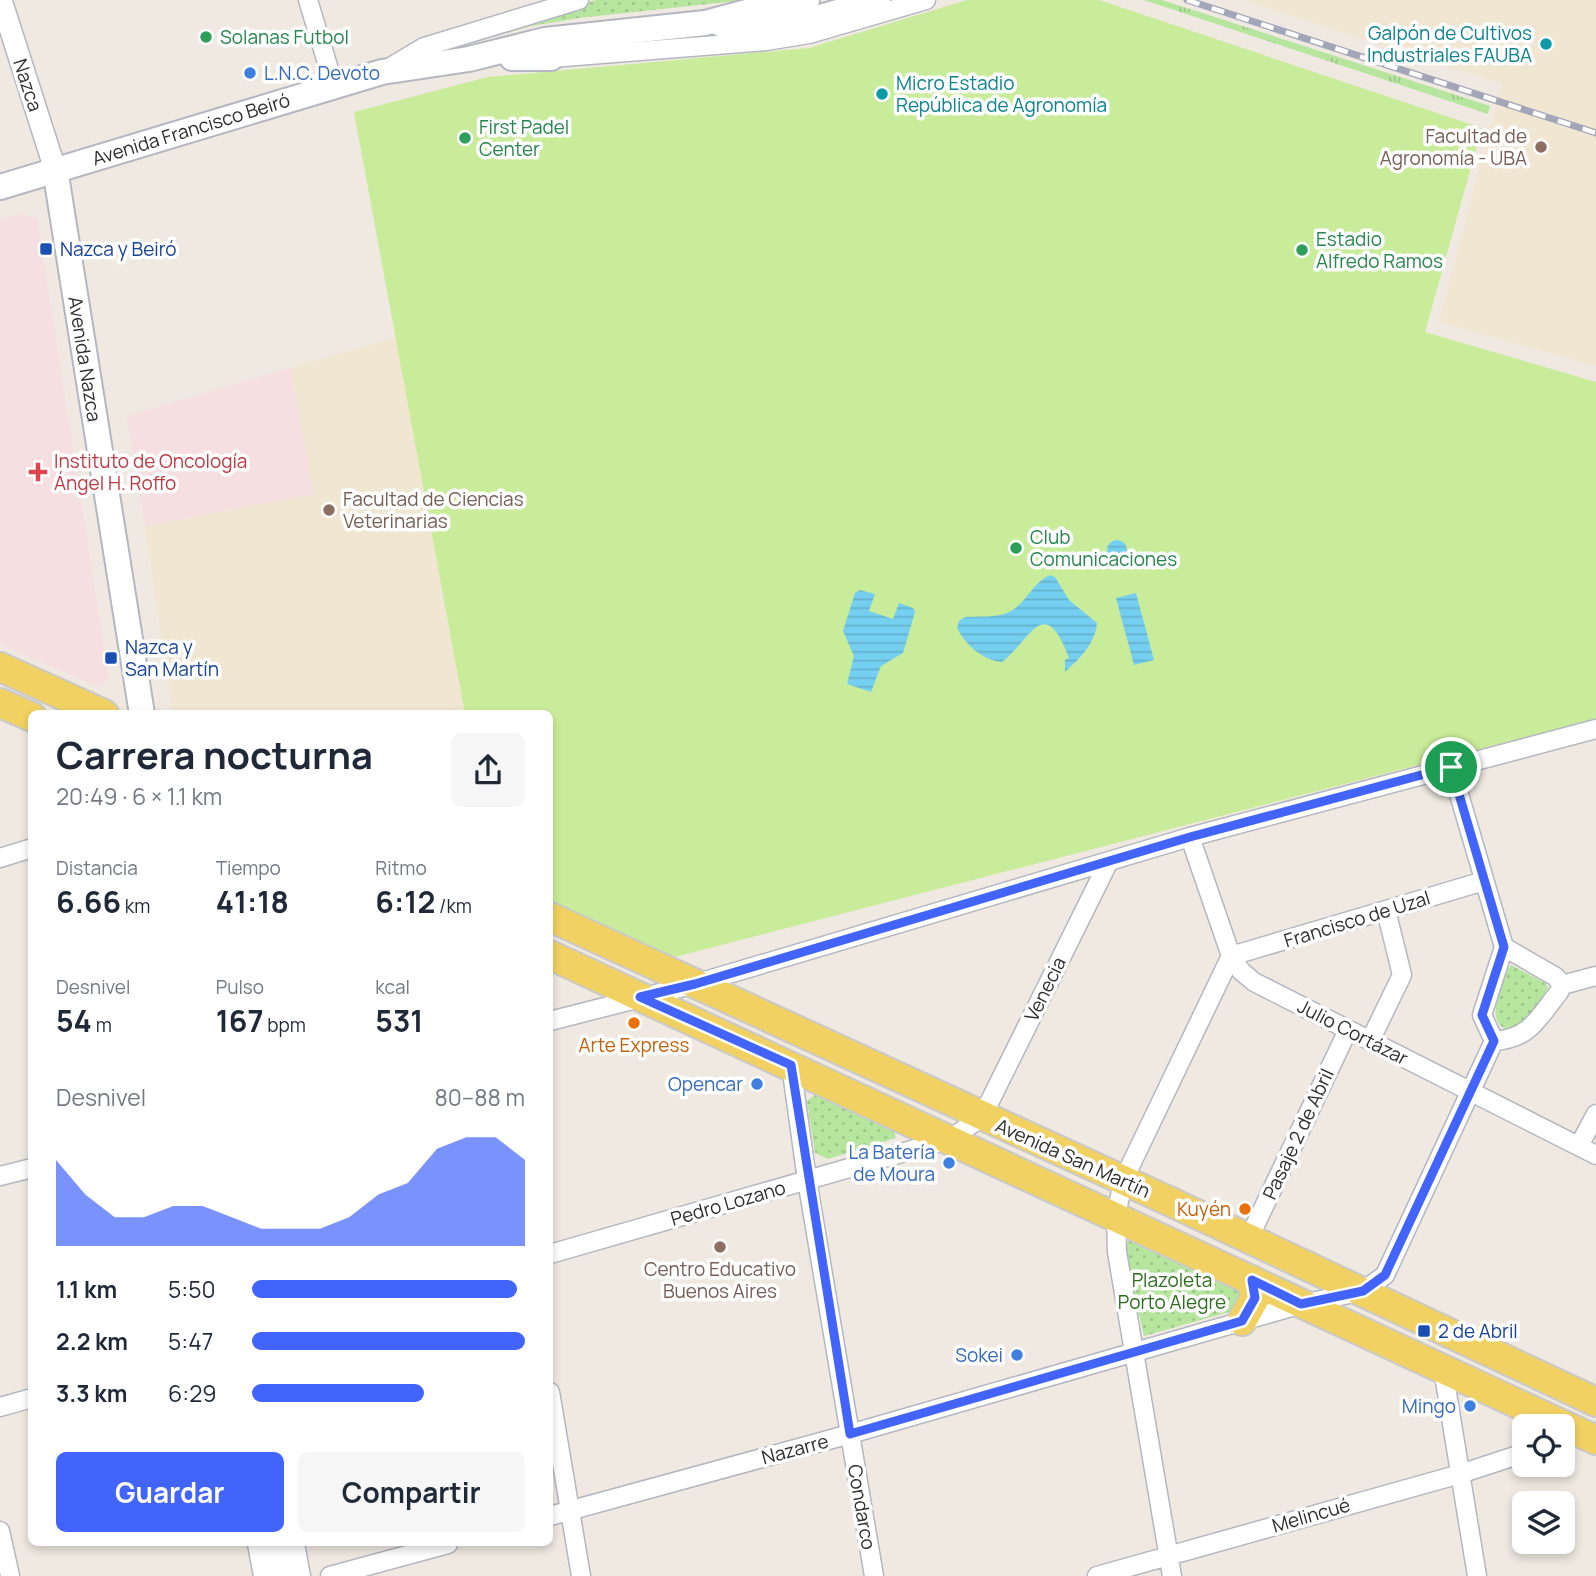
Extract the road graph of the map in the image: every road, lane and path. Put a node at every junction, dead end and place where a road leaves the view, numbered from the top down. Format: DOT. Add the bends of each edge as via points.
graph roads {
  1 [pos="1,0"];
  2 [pos="308,0"];
  3 [pos="579,0"];
  4 [pos="807,0"];
  5 [pos="878,0"];
  6 [pos="926,0"];
  7 [pos="705,23"];
  8 [pos="551,58"];
  9 [pos="469,59"];
  10 [pos="382,72"];
  11 [pos="334,86"];
  12 [pos="55,169"];
  13 [pos="0,187"];
  14 [pos="0,667"];
  15 [pos="0,703"];
  16 [pos="95,710"];
  17 [pos="141,710"];
  18 [pos="28,715"];
  19 [pos="1596,729"];
  20 [pos="1451,767"];
  21 [pos="1190,837"];
  22 [pos="28,849"];
  23 [pos="0,858"];
  24 [pos="1109,861"];
  25 [pos="1484,881"];
  26 [pos="1386,910"];
  27 [pos="553,918"];
  28 [pos="1504,947"];
  29 [pos="553,956"];
  30 [pos="1231,956"];
  31 [pos="1596,976"];
  32 [pos="695,984"];
  33 [pos="1562,985"];
  34 [pos="640,997"];
  35 [pos="553,1020"];
  36 [pos="1348,1030"];
  37 [pos="1370,1041"];
  38 [pos="1494,1041"];
  39 [pos="791,1065"];
  40 [pos="1471,1092"];
  41 [pos="1596,1114"];
  42 [pos="982,1116"];
  43 [pos="950,1139"];
  44 [pos="1579,1146"];
  45 [pos="1596,1155"];
  46 [pos="28,1169"];
  47 [pos="0,1177"];
  48 [pos="807,1180"];
  49 [pos="1124,1181"];
  50 [pos="1116,1216"];
  51 [pos="1249,1238"];
  52 [pos="553,1253"];
  53 [pos="1252,1280"];
  54 [pos="1363,1291"];
  55 [pos="1301,1304"];
  56 [pos="1242,1321"];
  57 [pos="1135,1352"];
  58 [pos="1443,1369"];
  59 [pos="1589,1398"];
  60 [pos="28,1399"];
  61 [pos="0,1407"];
  62 [pos="553,1410"];
  63 [pos="1536,1414"];
  64 [pos="1575,1416"];
  65 [pos="1575,1432"];
  66 [pos="850,1434"];
  67 [pos="1596,1440"];
  68 [pos="1512,1457"];
  69 [pos="1460,1474"];
  70 [pos="570,1510"];
  71 [pos="553,1515"];
  72 [pos="0,1531"];
  73 [pos="257,1546"];
  74 [pos="277,1546"];
  75 [pos="295,1546"];
  76 [pos="441,1546"];
  77 [pos="1169,1555"];
  78 [pos="10,1576"];
  79 [pos="263,1576"];
  80 [pos="282,1576"];
  81 [pos="301,1576"];
  82 [pos="330,1576"];
  83 [pos="581,1576"];
  84 [pos="874,1576"];
  85 [pos="1097,1576"];
  86 [pos="1172,1576"];
  87 [pos="1477,1576"];
  1 -- 12 [label="street, Nazca"];
  2 -- 11 [label="street"];
  3 -- 10 [label="street, Avenida Francisco Beiró" via="424,47"];
  4 -- 7 [label="main road"];
  5 -- 7 [label="main road" via="765,27"];
  6 -- 8 [label="street" via="809,34 766,41"];
  7 -- 9 [label="main road" via="545,40"];
  8 -- 9 [label="main road"];
  9 -- 10 [label="main road, Avenida Francisco Beiró"];
  10 -- 11 [label="main road, Avenida Francisco Beiró"];
  11 -- 12 [label="main road, Avenida Francisco Beiró"];
  12 -- 13 [label="main road, Avenida Francisco Beiró"];
  12 -- 17 [label="main road, Avenida Nazca"];
  14 -- 16 [label="main road"];
  15 -- 18 [label="main road"];
  19 -- 20 [label="street"];
  20 -- 21 [label="street"];
  20 -- 25 [label="street"];
  21 -- 24 [label="street"];
  21 -- 30 [label="street, Julio Cortázar"];
  22 -- 23 [label="street"];
  24 -- 32 [label="street"];
  24 -- 42 [label="street, Venecia"];
  25 -- 26 [label="street, Francisco de Uzal"];
  25 -- 28 [label="street"];
  26 -- 30 [label="street, Francisco de Uzal"];
  26 -- 37 [label="street" via="1402,975"];
  27 -- 32 [label="main road, Avenida San Martín"];
  28 -- 33 [label="street" via="1556,976"];
  28 -- 38 [label="street" via="1482,1015"];
  29 -- 34 [label="main road, Avenida San Martín"];
  30 -- 36 [label="street, Julio Cortázar" via="1254,982"];
  30 -- 49 [label="street"];
  31 -- 33 [label="street"];
  32 -- 34 [label="street"];
  32 -- 42 [label="main road, Avenida San Martín"];
  33 -- 38 [label="street" via="1523,1035"];
  34 -- 35 [label="street"];
  34 -- 39 [label="main road, Avenida San Martín"];
  36 -- 37 [label="street, Julio Cortázar"];
  36 -- 51 [label="street, Pasaje 2 de Abril"];
  37 -- 40 [label="street, Julio Cortázar"];
  38 -- 40 [label="street"];
  39 -- 43 [label="main road, Avenida San Martín"];
  39 -- 48 [label="street, Condarco"];
  40 -- 44 [label="street, Julio Cortázar"];
  40 -- 54 [label="street" via="1385,1275"];
  41 -- 44 [label="street"];
  42 -- 43 [label="street, Pedro Lozano"];
  42 -- 49 [label="main road, Avenida San Martín"];
  43 -- 48 [label="street, Pedro Lozano"];
  43 -- 50 [label="main road, Avenida San Martín"];
  44 -- 45 [label="street, Julio Cortázar"];
  46 -- 47 [label="street"];
  48 -- 52 [label="street, Pedro Lozano"];
  48 -- 66 [label="street, Condarco"];
  49 -- 50 [label="street"];
  49 -- 51 [label="main road, Avenida San Martín"];
  50 -- 53 [label="main road, Avenida San Martín"];
  50 -- 57 [label="street" via="1117,1252"];
  51 -- 54 [label="main road, Avenida San Martín"];
  53 -- 55 [label="main road, Avenida San Martín"];
  53 -- 56 [label="main road" via="1255,1298"];
  54 -- 55 [label="street, Nazarre"];
  54 -- 59 [label="main road, Avenida San Martín"];
  55 -- 56 [label="street, Nazarre"];
  55 -- 58 [label="main road, Avenida San Martín"];
  56 -- 57 [label="street, Nazarre"];
  57 -- 66 [label="street, Nazarre"];
  57 -- 77 [label="street"];
  58 -- 63 [label="main road, Avenida San Martín"];
  58 -- 69 [label="street"];
  59 -- 64 [label="street"];
  60 -- 61 [label="street"];
  62 -- 70 [label="street"];
  65 -- 67 [label="main road, Avenida San Martín"];
  66 -- 70 [label="street, Nazarre"];
  66 -- 84 [label="street, Condarco"];
  68 -- 69 [label="street, Melincué"];
  69 -- 77 [label="street, Melincué"];
  69 -- 87 [label="street"];
  70 -- 71 [label="street, Nazarre"];
  70 -- 83 [label="street"];
  72 -- 78 [label="street"];
  73 -- 79 [label="street"];
  74 -- 80 [label="main road"];
  75 -- 81 [label="street"];
  76 -- 82 [label="street"];
  77 -- 85 [label="street, Melincué"];
  77 -- 86 [label="street"];
}
